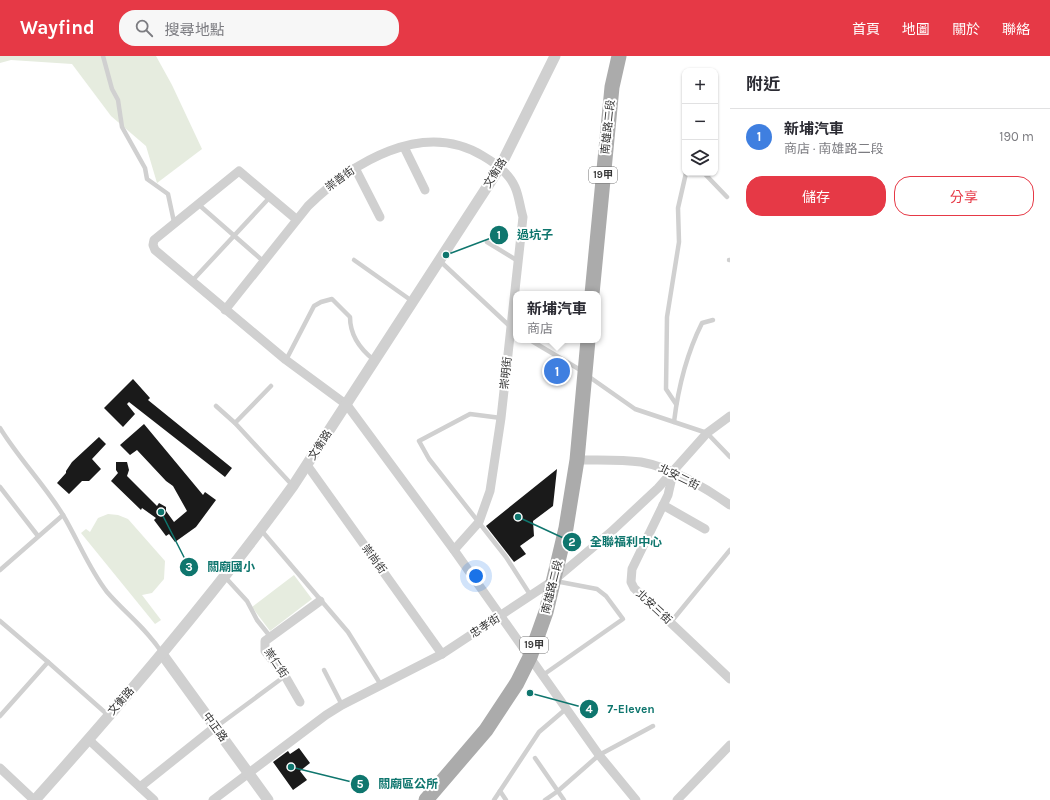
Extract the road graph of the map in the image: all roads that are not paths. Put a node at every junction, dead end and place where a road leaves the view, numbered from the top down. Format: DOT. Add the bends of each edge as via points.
graph roads {
  1 [pos="103,56"];
  2 [pos="555,56"];
  3 [pos="619,56"];
  4 [pos="404,147"];
  5 [pos="500,167"];
  6 [pos="355,168"];
  7 [pos="685,176"];
  8 [pos="707,176"];
  9 [pos="424,190"];
  10 [pos="271,196"];
  11 [pos="727,197"];
  12 [pos="197,203"];
  13 [pos="380,217"];
  14 [pos="296,219"];
  15 [pos="174,222"];
  16 [pos="233,236"];
  17 [pos="487,242"];
  18 [pos="354,260"];
  19 [pos="439,260"];
  20 [pos="263,261"];
  21 [pos="518,261"];
  22 [pos="191,282"];
  23 [pos="516,291"];
  24 [pos="592,291"];
  25 [pos="412,301"];
  26 [pos="225,310"];
  27 [pos="713,320"];
  28 [pos="513,330"];
  29 [pos="535,343"];
  30 [pos="588,343"];
  31 [pos="286,360"];
  32 [pos="374,360"];
  33 [pos="585,373"];
  34 [pos="271,386"];
  35 [pos="347,404"];
  36 [pos="676,404"];
  37 [pos="216,406"];
  38 [pos="502,418"];
  39 [pos="729,419"];
  40 [pos="674,422"];
  41 [pos="235,423"];
  42 [pos="0,428"];
  43 [pos="707,433"];
  44 [pos="730,457"];
  45 [pos="577,460"];
  46 [pos="307,465"];
  47 [pos="673,473"];
  48 [pos="293,486"];
  49 [pos="0,487"];
  50 [pos="663,505"];
  51 [pos="730,505"];
  52 [pos="63,515"];
  53 [pos="479,522"];
  54 [pos="261,530"];
  55 [pos="705,530"];
  56 [pos="38,536"];
  57 [pos="454,550"];
  58 [pos="730,550"];
  59 [pos="0,570"];
  60 [pos="224,576"];
  61 [pos="554,580"];
  62 [pos="531,596"];
  63 [pos="320,601"];
  64 [pos="501,616"];
  65 [pos="0,621"];
  66 [pos="671,622"];
  67 [pos="270,636"];
  68 [pos="162,654"];
  69 [pos="442,654"];
  70 [pos="530,657"];
  71 [pos="48,662"];
  72 [pos="324,670"];
  73 [pos="542,675"];
  74 [pos="285,676"];
  75 [pos="730,679"];
  76 [pos="381,685"];
  77 [pos="300,702"];
  78 [pos="342,705"];
  79 [pos="567,708"];
  80 [pos="0,716"];
  81 [pos="108,716"];
  82 [pos="653,726"];
  83 [pos="215,727"];
  84 [pos="89,740"];
  85 [pos="730,745"];
  86 [pos="599,755"];
  87 [pos="535,758"];
  88 [pos="0,768"];
  89 [pos="248,773"];
  90 [pos="140,787"];
  91 [pos="500,791"];
  92 [pos="558,791"];
  93 [pos="34,800"];
  94 [pos="154,800"];
  95 [pos="213,800"];
  96 [pos="268,800"];
  97 [pos="426,800"];
  98 [pos="494,800"];
  99 [pos="506,800"];
  100 [pos="545,800"];
  101 [pos="564,800"];
  102 [pos="636,800"];
  103 [pos="677,800"];
  1 -- 15 [label="lane" via="112,89 118,100 122,128 144,168 147,180 168,194"];
  2 -- 5 [label="street, 文衡路"];
  3 -- 24 [label="main road, 南雄路二段 / 19甲" via="612,88"];
  4 -- 5 [label="street, 崇善街" via="450,142 477,152"];
  4 -- 6 [label="street, 崇善街" via="380,155"];
  4 -- 9 [label="street"];
  5 -- 19 [label="street, 文衡路"];
  5 -- 21 [label="street, 崇明街" via="515,186 523,217"];
  6 -- 13 [label="street"];
  6 -- 14 [label="street, 崇善街" via="322,193"];
  7 -- 36 [label="lane" via="678,208 679,242 667,318 666,389"];
  8 -- 11 [label="lane"];
  10 -- 12 [label="street" via="239,171"];
  10 -- 14 [label="street"];
  10 -- 16 [label="lane"];
  12 -- 15 [label="street"];
  12 -- 16 [label="lane"];
  14 -- 20 [label="street, 崇善街"];
  15 -- 22 [label="street" via="154,240 153,245 155,250"];
  16 -- 20 [label="lane"];
  16 -- 22 [label="lane"];
  17 -- 21 [label="lane"];
  18 -- 25 [label="lane"];
  19 -- 25 [label="street, 文衡路"];
  19 -- 28 [label="lane"];
  20 -- 26 [label="street, 崇善街"];
  21 -- 23 [label="street, 崇明街"];
  22 -- 26 [label="street"];
  25 -- 32 [label="street, 文衡路"];
  26 -- 31 [label="street"];
  27 -- 36 [label="lane" via="702,323 694,338"];
  28 -- 38 [label="street, 崇明街"];
  29 -- 33 [label="lane"];
  30 -- 33 [label="main road, 南雄路二段 / 19甲"];
  31 -- 32 [label="lane" via="314,306 332,299 350,317 350,328 364,352"];
  31 -- 35 [label="street"];
  32 -- 35 [label="street, 文衡路"];
  33 -- 40 [label="lane" via="635,409"];
  33 -- 45 [label="main road, 南雄路二段 / 19甲"];
  34 -- 41 [label="lane"];
  35 -- 46 [label="street, 文衡路"];
  35 -- 57 [label="street"];
  36 -- 40 [label="lane"];
  37 -- 41 [label="lane"];
  38 -- 53 [label="street, 崇明街" via="490,491"];
  38 -- 53 [label="lane" via="470,414 419,441"];
  39 -- 43 [label="street, 忠孝街"];
  40 -- 43 [label="lane"];
  41 -- 48 [label="lane"];
  42 -- 52 [label="lane" via="14,451 40,481"];
  43 -- 44 [label="lane"];
  43 -- 47 [label="street, 忠孝街"];
  45 -- 47 [label="street, 北安二街" via="641,462 660,466"];
  45 -- 61 [label="main road, 南雄路二段 / 19甲"];
  46 -- 48 [label="street, 文衡路"];
  46 -- 69 [label="street, 崇尚街"];
  47 -- 50 [label="street, 北安三街"];
  47 -- 51 [label="street, 北安二街"];
  47 -- 61 [label="street, 忠孝街" via="611,532"];
  48 -- 54 [label="street, 文衡路"];
  49 -- 56 [label="lane"];
  50 -- 55 [label="street"];
  50 -- 66 [label="street, 北安三街" via="632,569 631,582 634,588"];
  52 -- 56 [label="lane"];
  52 -- 68 [label="lane" via="106,591 152,637"];
  53 -- 57 [label="street, 崇明街"];
  53 -- 62 [label="lane"];
  54 -- 60 [label="street, 文衡路"];
  54 -- 63 [label="lane"];
  56 -- 59 [label="lane"];
  57 -- 64 [label="street"];
  58 -- 66 [label="lane"];
  60 -- 67 [label="lane" via="247,601 257,620"];
  60 -- 68 [label="street, 文衡路"];
  61 -- 62 [label="street, 忠孝街"];
  61 -- 70 [label="main road, 南雄路二段 / 19甲"];
  61 -- 73 [label="lane" via="597,589 606,596 623,619"];
  62 -- 64 [label="street, 忠孝街"];
  63 -- 67 [label="street, 崇仁街"];
  63 -- 76 [label="lane" via="328,606 348,632"];
  64 -- 69 [label="street, 忠孝街"];
  64 -- 70 [label="street"];
  65 -- 71 [label="lane"];
  66 -- 75 [label="street, 北安三街"];
  67 -- 74 [label="street, 崇仁街" via="265,641 265,651"];
  68 -- 81 [label="street, 文衡路"];
  68 -- 83 [label="street, 中正路"];
  69 -- 76 [label="street, 忠孝街"];
  70 -- 73 [label="street"];
  70 -- 97 [label="main road, 南雄路二段 / 19甲" via="517,683 486,730"];
  71 -- 80 [label="lane"];
  71 -- 81 [label="lane"];
  72 -- 78 [label="lane"];
  73 -- 79 [label="street"];
  74 -- 77 [label="street, 崇仁街"];
  74 -- 83 [label="lane"];
  76 -- 78 [label="street, 忠孝街"];
  78 -- 89 [label="street, 忠孝街"];
  79 -- 86 [label="street"];
  79 -- 91 [label="lane" via="540,732"];
  81 -- 84 [label="street, 文衡路"];
  82 -- 86 [label="lane"];
  83 -- 89 [label="street, 中正路"];
  83 -- 90 [label="street"];
  84 -- 90 [label="street"];
  84 -- 93 [label="street, 文衡路"];
  85 -- 103 [label="street"];
  86 -- 92 [label="lane"];
  86 -- 102 [label="street"];
  87 -- 92 [label="lane"];
  88 -- 93 [label="street"];
  89 -- 95 [label="street, 忠孝街"];
  89 -- 96 [label="street, 中正路"];
  90 -- 94 [label="street"];
  91 -- 98 [label="lane"];
  91 -- 99 [label="lane"];
  92 -- 100 [label="lane"];
  92 -- 101 [label="lane"];
}
